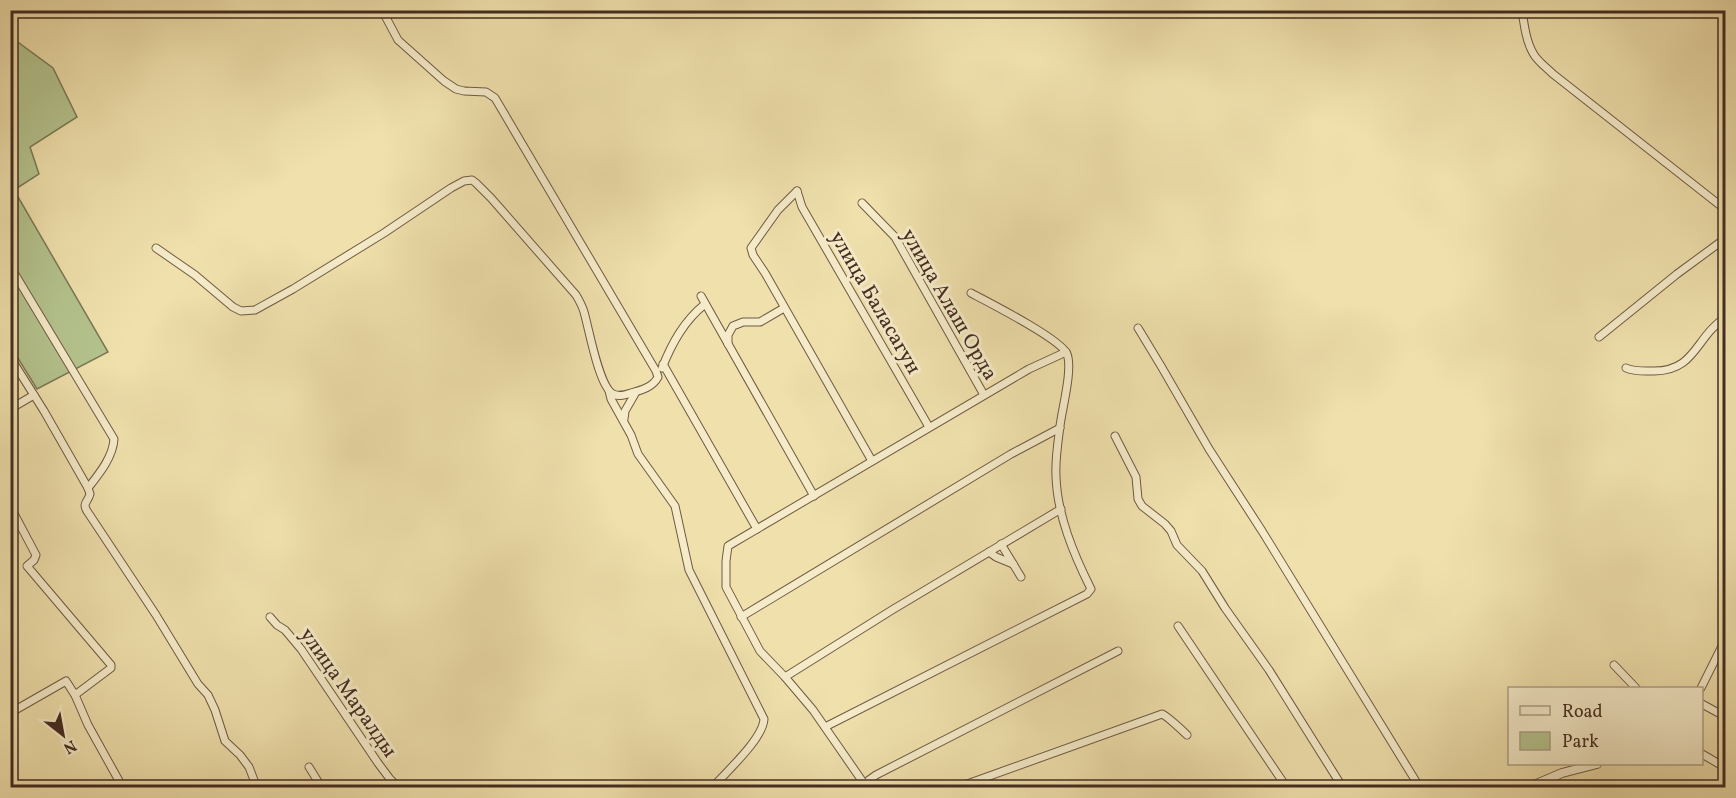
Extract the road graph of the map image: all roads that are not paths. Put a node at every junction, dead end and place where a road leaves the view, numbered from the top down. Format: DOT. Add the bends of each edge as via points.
graph roads {
  1 [pos="382,10"];
  2 [pos="1522,10"];
  3 [pos="862,204"];
  4 [pos="1725,210"];
  5 [pos="1725,238"];
  6 [pos="156,248"];
  7 [pos="10,266"];
  8 [pos="971,293"];
  9 [pos="701,296"];
  10 [pos="705,304"];
  11 [pos="784,308"];
  12 [pos="1725,317"];
  13 [pos="1138,328"];
  14 [pos="1599,337"];
  15 [pos="728,344"];
  16 [pos="1066,352"];
  17 [pos="10,357"];
  18 [pos="663,364"];
  19 [pos="1626,368"];
  20 [pos="658,377"];
  21 [pos="609,391"];
  22 [pos="636,392"];
  23 [pos="34,395"];
  24 [pos="984,395"];
  25 [pos="10,409"];
  26 [pos="624,421"];
  27 [pos="929,427"];
  28 [pos="1060,428"];
  29 [pos="1116,436"];
  30 [pos="872,461"];
  31 [pos="88,488"];
  32 [pos="814,496"];
  33 [pos="10,506"];
  34 [pos="1061,509"];
  35 [pos="757,529"];
  36 [pos="1001,544"];
  37 [pos="989,552"];
  38 [pos="1014,564"];
  39 [pos="1021,577"];
  40 [pos="270,617"];
  41 [pos="741,617"];
  42 [pos="1178,626"];
  43 [pos="1725,638"];
  44 [pos="1118,651"];
  45 [pos="1614,665"];
  46 [pos="785,677"];
  47 [pos="1635,687"];
  48 [pos="1701,687"];
  49 [pos="75,695"];
  50 [pos="1703,705"];
  51 [pos="10,713"];
  52 [pos="1725,717"];
  53 [pos="825,727"];
  54 [pos="1187,735"];
  55 [pos="1703,755"];
  56 [pos="1594,765"];
  57 [pos="309,768"];
  58 [pos="1725,768"];
  59 [pos="866,787"];
  60 [pos="123,788"];
  61 [pos="257,788"];
  62 [pos="321,788"];
  63 [pos="399,788"];
  64 [pos="712,788"];
  65 [pos="956,788"];
  66 [pos="1149,788"];
  67 [pos="1165,788"];
  68 [pos="1287,788"];
  69 [pos="1343,788"];
  70 [pos="1420,788"];
  71 [pos="1527,788"];
  1 -- 20 [label="street" via="398,40 444,81 456,89 486,92 495,98"];
  2 -- 4 [label="street" via="1530,46 1541,63"];
  3 -- 24 [label="street, улица Алаш Орда" via="895,237"];
  5 -- 14 [label="street"];
  6 -- 21 [label="street" via="233,307 255,310 451,188 472,180 576,295"];
  7 -- 31 [label="street" via="114,439 107,460"];
  8 -- 16 [label="street" via="1051,339"];
  9 -- 10 [label="street"];
  10 -- 15 [label="street"];
  10 -- 18 [label="street" via="685,323"];
  11 -- 15 [label="street" via="760,322 733,326"];
  11 -- 27 [label="street, улица Баласагун" via="751,248 797,191 802,207"];
  11 -- 30 [label="street"];
  12 -- 19 [label="street" via="1679,366 1663,371"];
  13 -- 70 [label="street"];
  15 -- 32 [label="street"];
  16 -- 24 [label="street"];
  16 -- 28 [label="street" via="1068,380"];
  17 -- 23 [label="street"];
  18 -- 20 [label="street"];
  18 -- 35 [label="street"];
  20 -- 22 [label="street"];
  21 -- 22 [label="street" via="619,396"];
  21 -- 26 [label="street"];
  22 -- 26 [label="street"];
  23 -- 25 [label="street"];
  23 -- 31 [label="street"];
  24 -- 27 [label="street"];
  26 -- 64 [label="street" via="638,454 675,506 689,570 764,719 746,752"];
  27 -- 30 [label="street"];
  28 -- 34 [label="street" via="1056,475"];
  28 -- 41 [label="street"];
  29 -- 69 [label="street" via="1136,477 1142,506 1165,524 1177,545 1202,571"];
  30 -- 32 [label="street"];
  31 -- 61 [label="street" via="90,494 84,506 208,695 225,741 249,767"];
  32 -- 35 [label="street"];
  33 -- 49 [label="street" via="36,555 27,566 110,662 111,668"];
  34 -- 36 [label="street"];
  34 -- 53 [label="street" via="1090,592"];
  35 -- 41 [label="street" via="726,550 726,587"];
  36 -- 37 [label="street"];
  36 -- 38 [label="street"];
  37 -- 38 [label="street"];
  37 -- 46 [label="street"];
  38 -- 39 [label="street"];
  40 -- 63 [label="street, улица Маралды" via="300,649"];
  41 -- 46 [label="street" via="760,651"];
  42 -- 68 [label="street"];
  43 -- 48 [label="street"];
  44 -- 59 [label="street" via="876,775"];
  45 -- 47 [label="street"];
  46 -- 53 [label="street"];
  49 -- 51 [label="street" via="66,681"];
  49 -- 60 [label="street"];
  50 -- 52 [label="street"];
  53 -- 59 [label="street"];
  54 -- 65 [label="street" via="1162,714"];
  55 -- 58 [label="street"];
  56 -- 71 [label="street"];
  57 -- 62 [label="street"];
  66 -- 67 [label="street"];
}
